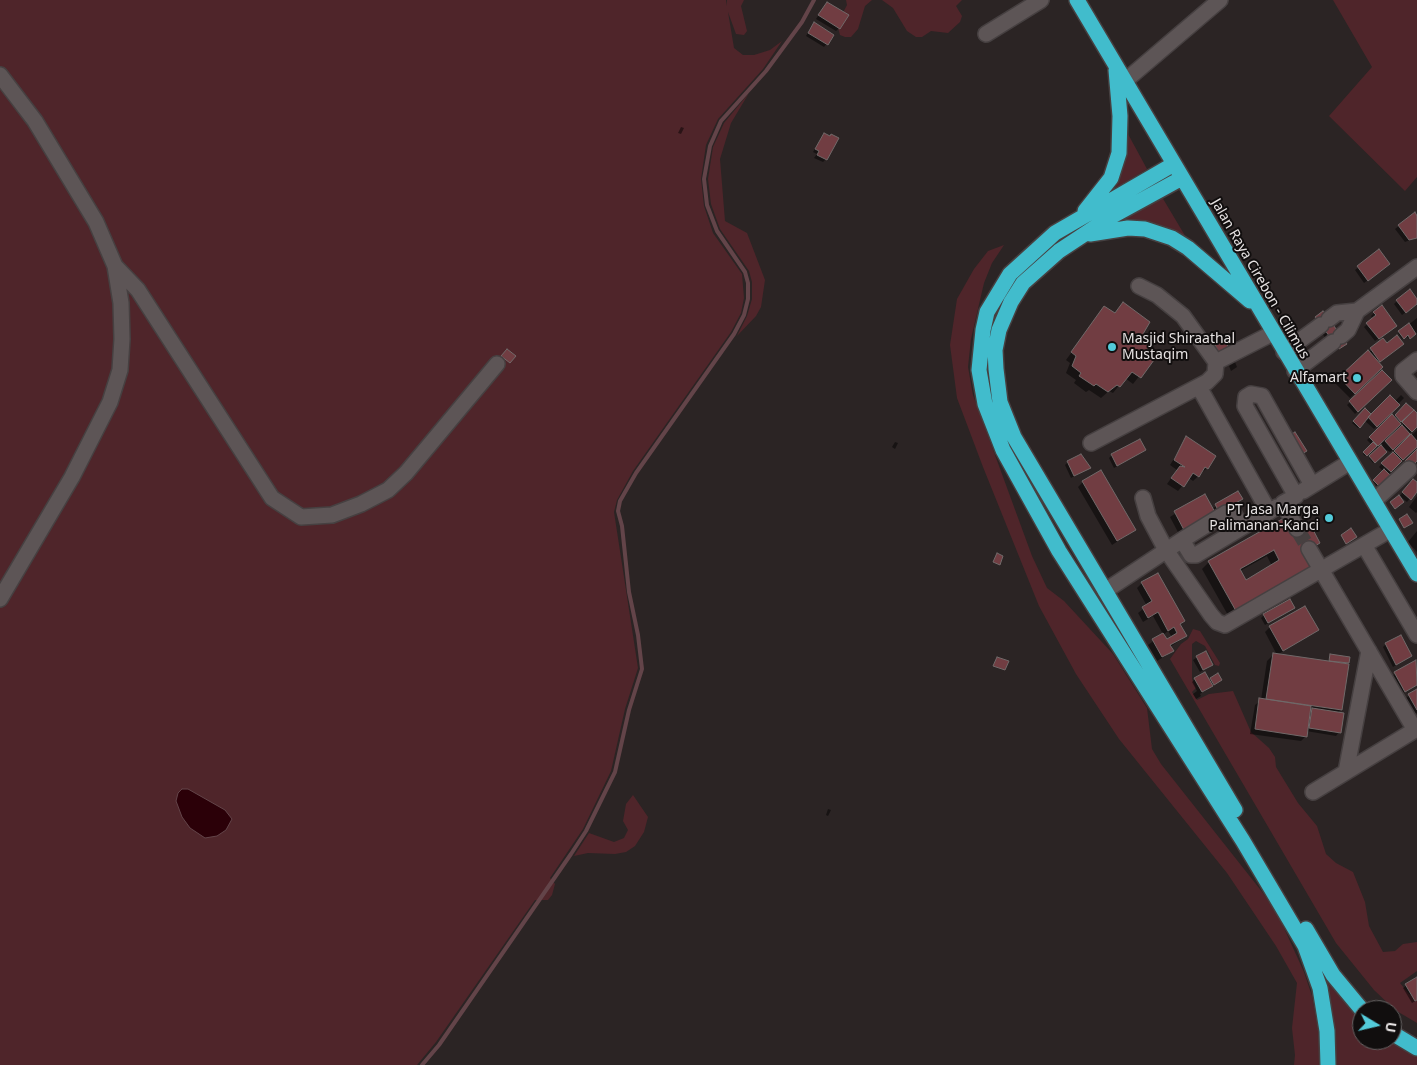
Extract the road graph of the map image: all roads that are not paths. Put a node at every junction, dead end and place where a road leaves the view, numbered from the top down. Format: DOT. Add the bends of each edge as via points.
graph roads {
  1 [pos="1041,0"];
  2 [pos="1077,0"];
  3 [pos="1220,0"];
  4 [pos="986,34"];
  5 [pos="1115,64"];
  6 [pos="0,75"];
  7 [pos="1125,81"];
  8 [pos="1174,164"];
  9 [pos="1182,178"];
  10 [pos="1075,221"];
  11 [pos="1084,235"];
  12 [pos="115,266"];
  13 [pos="1414,274"];
  14 [pos="1139,286"];
  15 [pos="1259,309"];
  16 [pos="1357,311"];
  17 [pos="1273,333"];
  18 [pos="1284,352"];
  19 [pos="1417,360"];
  20 [pos="1216,362"];
  21 [pos="497,364"];
  22 [pos="1296,371"];
  23 [pos="1199,387"];
  24 [pos="1417,392"];
  25 [pos="1091,442"];
  26 [pos="1350,462"];
  27 [pos="1409,469"];
  28 [pos="1312,485"];
  29 [pos="1143,498"];
  30 [pos="1289,500"];
  31 [pos="1374,501"];
  32 [pos="1269,512"];
  33 [pos="1241,528"];
  34 [pos="1297,528"];
  35 [pos="1390,530"];
  36 [pos="1182,540"];
  37 [pos="1364,545"];
  38 [pos="1309,549"];
  39 [pos="1166,550"];
  40 [pos="1321,569"];
  41 [pos="1417,574"];
  42 [pos="1105,591"];
  43 [pos="0,599"];
  44 [pos="1417,635"];
  45 [pos="1369,651"];
  46 [pos="1416,730"];
  47 [pos="1346,772"];
  48 [pos="1312,792"];
  49 [pos="1354,1000"];
  50 [pos="1402,1040"];
  51 [pos="1417,1048"];
  52 [pos="1328,1065"];
  1 -- 4 [label="street"];
  2 -- 5 [label="highway, Jalan Raya Cirebon - Cilimus"];
  3 -- 7 [label="street"];
  5 -- 7 [label="highway, Jalan Raya Cirebon - Cilimus"];
  5 -- 10 [label="highway" via="1121,139 1116,165 1104,188"];
  6 -- 12 [label="street" via="35,121 96,222"];
  7 -- 8 [label="highway, Jalan Raya Cirebon - Cilimus"];
  8 -- 9 [label="highway, Jalan Raya Cirebon - Cilimus"];
  8 -- 10 [label="highway"];
  9 -- 11 [label="highway"];
  9 -- 15 [label="highway, Jalan Raya Cirebon - Cilimus"];
  10 -- 52 [label="highway" via="1055,233 1010,274 987,312 980,350 985,404 1003,450 1054,542 1305,946 1320,988 1327,1030"];
  11 -- 15 [label="highway" via="1128,228 1145,229 1172,238"];
  11 -- 42 [label="highway" via="1058,251 1023,283 999,330 995,360 1000,402 1014,437"];
  12 -- 21 [label="street" via="138,290 272,498 301,517 332,515 388,490"];
  12 -- 43 [label="street" via="122,340 120,370 110,402 72,477"];
  13 -- 16 [label="street"];
  14 -- 20 [label="street" via="1157,294 1183,316"];
  15 -- 17 [label="highway, Jalan Raya Cirebon - Cilimus"];
  16 -- 18 [label="street" via="1337,313"];
  16 -- 22 [label="street" via="1348,330"];
  17 -- 18 [label="highway, Jalan Raya Cirebon - Cilimus"];
  17 -- 20 [label="street"];
  18 -- 22 [label="highway, Jalan Raya Cirebon - Cilimus"];
  19 -- 24 [label="street" via="1403,372"];
  20 -- 23 [label="street" via="1214,374"];
  22 -- 26 [label="highway, Jalan Raya Cirebon - Cilimus"];
  23 -- 25 [label="street"];
  23 -- 32 [label="street"];
  26 -- 28 [label="street"];
  26 -- 31 [label="highway, Jalan Raya Cirebon - Cilimus"];
  27 -- 31 [label="street"];
  28 -- 30 [label="street"];
  28 -- 30 [label="street" via="1262,396 1251,394 1244,401 1245,406"];
  29 -- 39 [label="street" via="1148,516"];
  30 -- 32 [label="street"];
  30 -- 34 [label="street"];
  31 -- 35 [label="highway, Jalan Raya Cirebon - Cilimus"];
  32 -- 33 [label="street"];
  33 -- 36 [label="street" via="1196,556"];
  33 -- 36 [label="street" via="1234,514 1229,512"];
  35 -- 37 [label="street"];
  35 -- 41 [label="highway, Jalan Raya Cirebon - Cilimus"];
  36 -- 39 [label="street"];
  37 -- 40 [label="street"];
  37 -- 44 [label="street"];
  38 -- 40 [label="street"];
  39 -- 40 [label="street" via="1210,615 1225,625"];
  39 -- 42 [label="street"];
  40 -- 45 [label="street"];
  42 -- 49 [label="highway" via="1334,975"];
  45 -- 46 [label="street"];
  45 -- 47 [label="street"];
  46 -- 47 [label="street"];
  47 -- 48 [label="street"];
  50 -- 51 [label="highway"];
}
